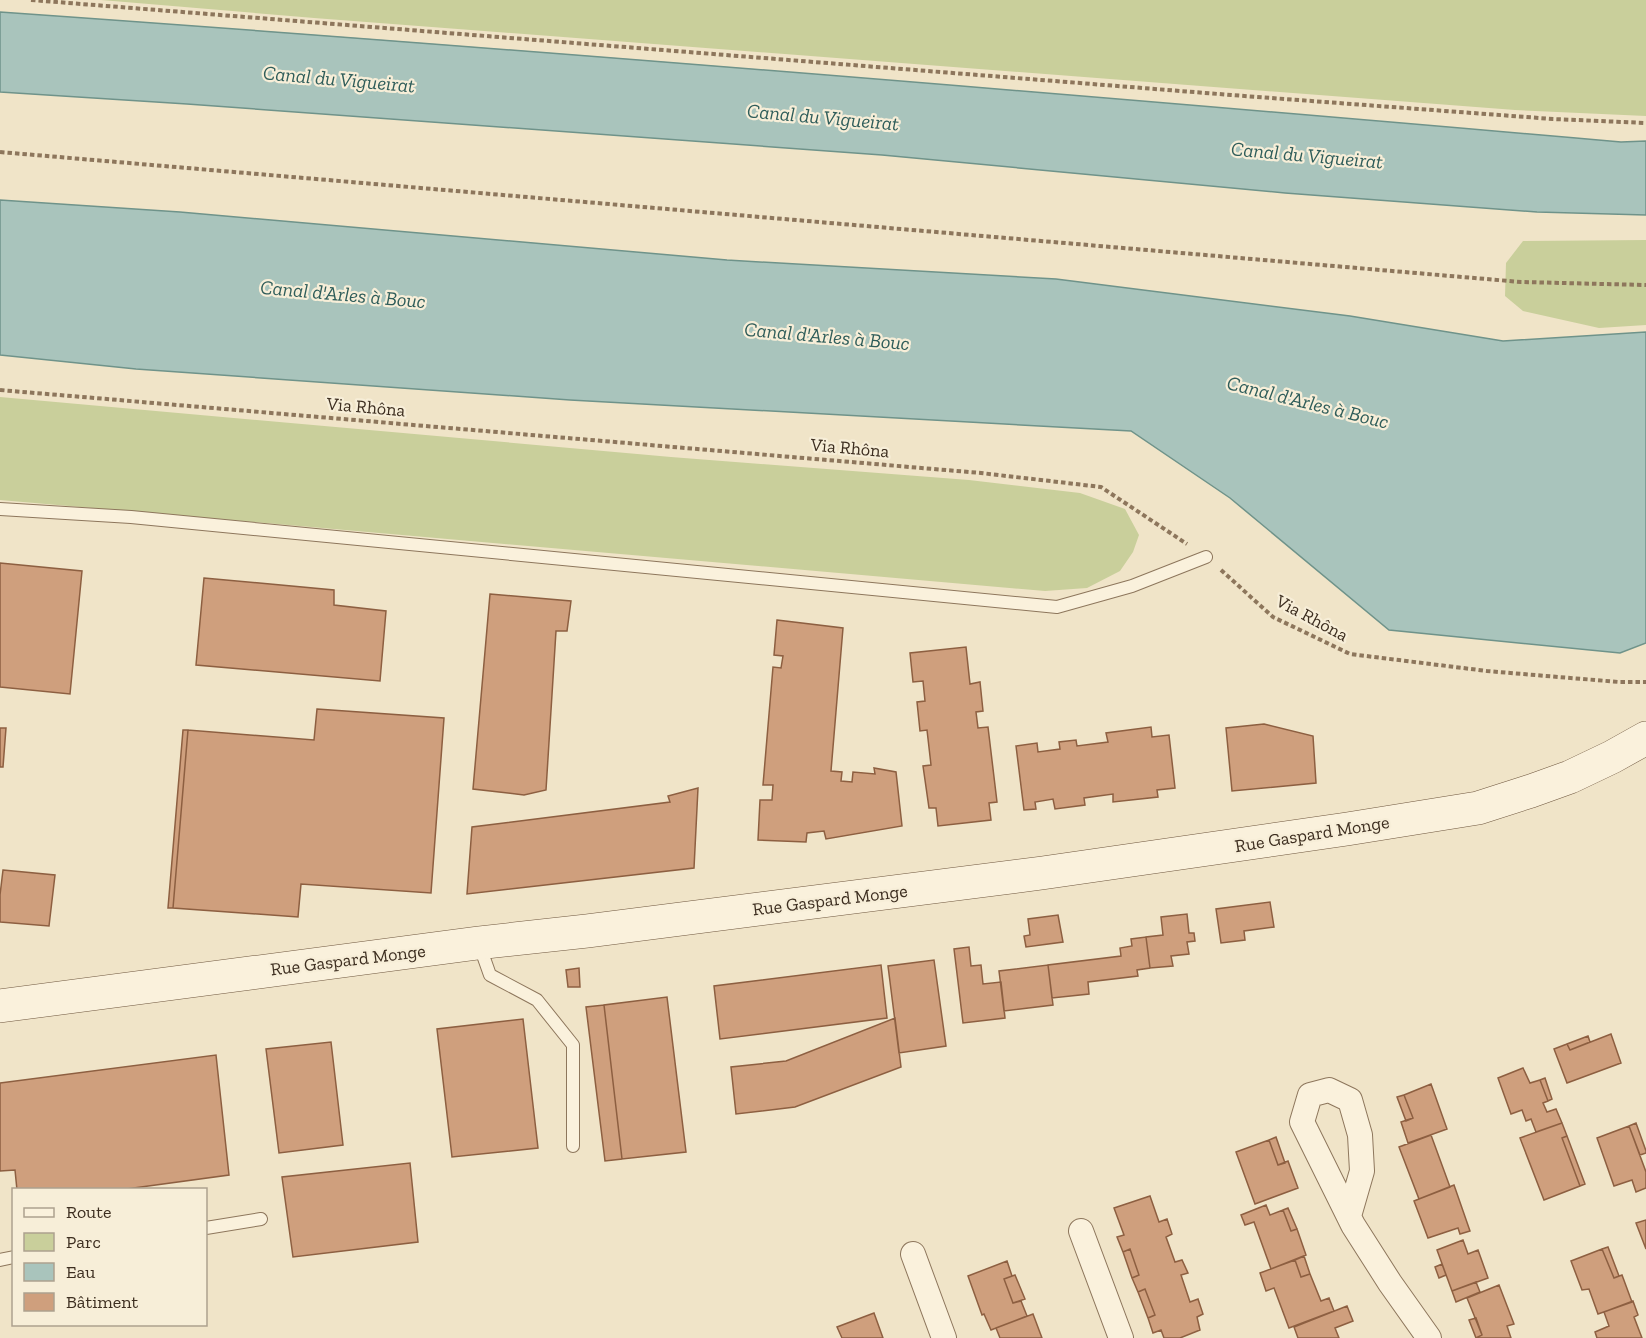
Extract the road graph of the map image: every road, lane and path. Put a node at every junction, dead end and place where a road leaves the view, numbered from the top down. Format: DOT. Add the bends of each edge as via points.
graph roads {
  1 [pos="31,0"];
  2 [pos="1646,123"];
  3 [pos="0,152"];
  4 [pos="1646,285"];
  5 [pos="0,390"];
  6 [pos="0,509"];
  7 [pos="1206,557"];
  8 [pos="1646,681"];
  9 [pos="1646,738"];
  10 [pos="478,943"];
  11 [pos="0,1006"];
  12 [pos="573,1146"];
  13 [pos="1349,1216"];
  14 [pos="261,1219"];
  15 [pos="207,1228"];
  16 [pos="1080,1231"];
  17 [pos="913,1254"];
  18 [pos="944,1338"];
  19 [pos="1121,1338"];
  20 [pos="1429,1338"];
  1 -- 2 [label="path" via="1208,93"];
  3 -- 4 [label="path" via="1509,281"];
  5 -- 7 [label="path, Via Rhôna" via="946,470 1101,487"];
  6 -- 7 [label="lane" via="131,517 1057,607 1132,586"];
  7 -- 8 [label="path, Via Rhôna" via="1274,617 1350,654 1487,671"];
  9 -- 10 [label="street, Rue Gaspard Monge" via="1569,777 1478,808 1042,873"];
  10 -- 11 [label="street, Rue Gaspard Monge"];
  10 -- 12 [label="lane" via="490,975 537,999 573,1045"];
  13 -- 20 [label="street"];
  14 -- 15 [label="lane"];
  16 -- 19 [label="street"];
  17 -- 18 [label="street"];
}
